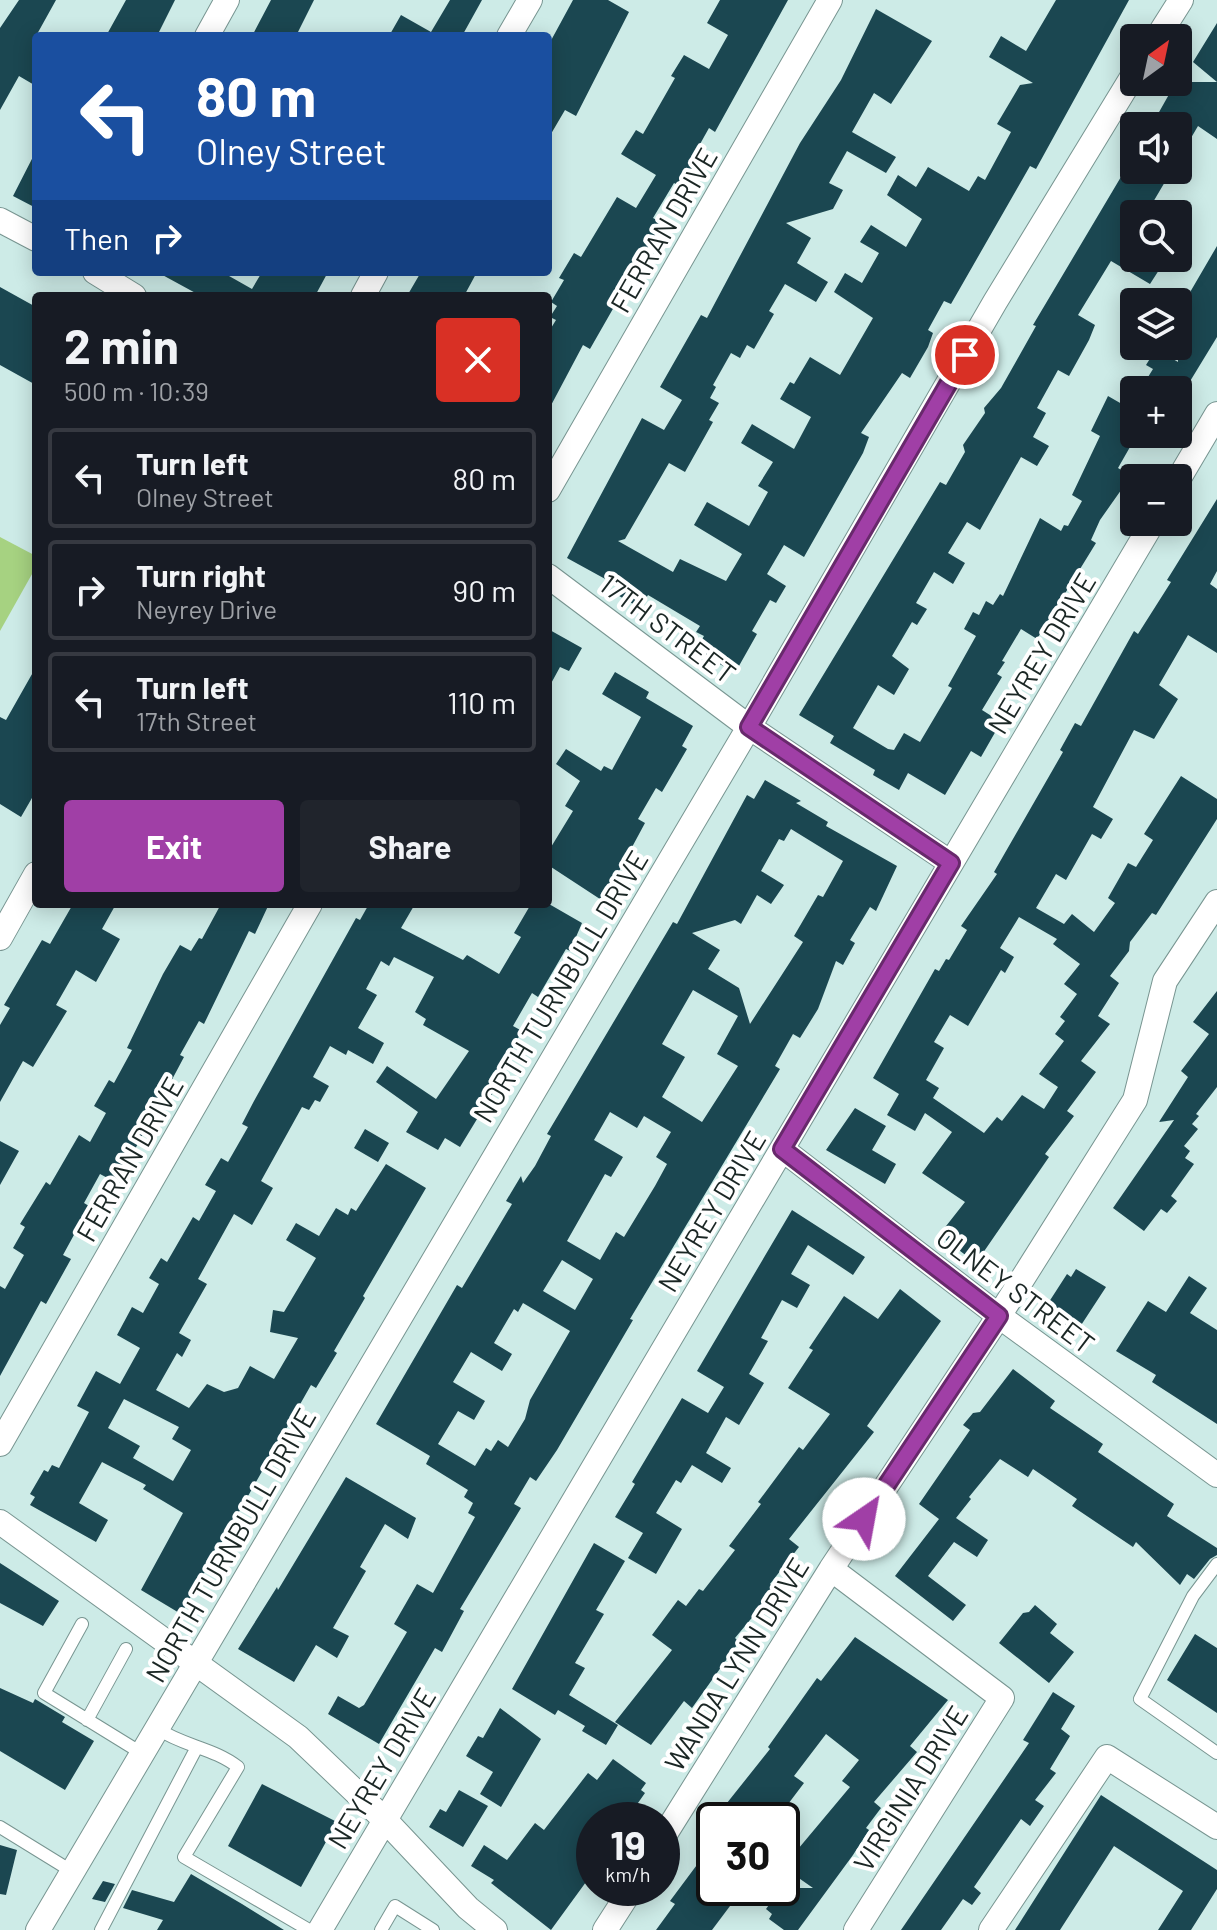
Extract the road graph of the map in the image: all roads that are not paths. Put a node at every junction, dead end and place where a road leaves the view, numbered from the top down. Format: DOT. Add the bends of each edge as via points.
graph roads {
  1 [pos="227,0"];
  2 [pos="530,0"];
  3 [pos="830,0"];
  4 [pos="1181,0"];
  5 [pos="1166,24"];
  6 [pos="209,32"];
  7 [pos="511,32"];
  8 [pos="1121,96"];
  9 [pos="0,220"];
  10 [pos="32,237"];
  11 [pos="102,276"];
  12 [pos="128,292"];
  13 [pos="1217,414"];
  14 [pos="1187,464"];
  15 [pos="552,483"];
  16 [pos="1145,536"];
  17 [pos="552,579"];
  18 [pos="749,727"];
  19 [pos="951,863"];
  20 [pos="32,881"];
  21 [pos="1217,902"];
  22 [pos="308,908"];
  23 [pos="0,938"];
  24 [pos="782,1149"];
  25 [pos="999,1316"];
  26 [pos="0,1444"];
  27 [pos="1217,1475"];
  28 [pos="0,1522"];
  29 [pos="1217,1564"];
  30 [pos="831,1569"];
  31 [pos="82,1624"];
  32 [pos="126,1649"];
  33 [pos="197,1664"];
  34 [pos="87,1720"];
  35 [pos="158,1729"];
  36 [pos="197,1747"];
  37 [pos="1217,1753"];
  38 [pos="143,1754"];
  39 [pos="680,1810"];
  40 [pos="385,1820"];
  41 [pos="0,1827"];
  42 [pos="1217,1827"];
  43 [pos="73,1872"];
  44 [pos="620,1906"];
  45 [pos="38,1930"];
  46 [pos="101,1930"];
  47 [pos="309,1930"];
  48 [pos="320,1930"];
  49 [pos="381,1930"];
  50 [pos="433,1930"];
  51 [pos="495,1930"];
  52 [pos="605,1930"];
  53 [pos="856,1930"];
  54 [pos="991,1930"];
  1 -- 6 [label="street"];
  2 -- 7 [label="street"];
  3 -- 15 [label="street, FERRAN DRIVE"];
  4 -- 5 [label="street"];
  8 -- 18 [label="street, NORTH TURNBULL DRIVE"];
  9 -- 10 [label="street"];
  11 -- 12 [label="street"];
  13 -- 14 [label="street"];
  16 -- 19 [label="street, NEYREY DRIVE"];
  17 -- 18 [label="street, 17TH STREET"];
  18 -- 19 [label="street, 17TH STREET"];
  18 -- 33 [label="street, NORTH TURNBULL DRIVE"];
  19 -- 24 [label="street, NEYREY DRIVE"];
  20 -- 23 [label="street"];
  21 -- 25 [label="street, WANDA LYNN DRIVE" via="1165,981 1135,1100"];
  22 -- 26 [label="street, FERRAN DRIVE"];
  24 -- 25 [label="street, OLNEY STREET"];
  24 -- 40 [label="street, NEYREY DRIVE"];
  25 -- 27 [label="street, OLNEY STREET"];
  25 -- 30 [label="street, WANDA LYNN DRIVE"];
  28 -- 33 [label="street"];
  29 -- 37 [label="lane" via="1193,1596 1140,1699"];
  30 -- 39 [label="street, WANDA LYNN DRIVE"];
  30 -- 53 [label="street, VIRGINIA DRIVE" via="1002,1698"];
  31 -- 34 [label="lane" via="44,1693"];
  32 -- 34 [label="lane"];
  33 -- 35 [label="street, NORTH TURNBULL DRIVE"];
  33 -- 40 [label="street" via="298,1737"];
  34 -- 38 [label="lane"];
  35 -- 36 [label="lane"];
  35 -- 38 [label="street, NORTH TURNBULL DRIVE"];
  36 -- 46 [label="lane"];
  36 -- 47 [label="lane" via="223,1755 238,1767 184,1857"];
  38 -- 43 [label="street, NORTH TURNBULL DRIVE"];
  40 -- 48 [label="street, NEYREY DRIVE"];
  40 -- 51 [label="street"];
  41 -- 43 [label="lane"];
  42 -- 54 [label="street" via="1107,1757"];
  43 -- 45 [label="street, NORTH TURNBULL DRIVE"];
  44 -- 52 [label="street"];
  49 -- 50 [label="lane" via="395,1906"];
}
